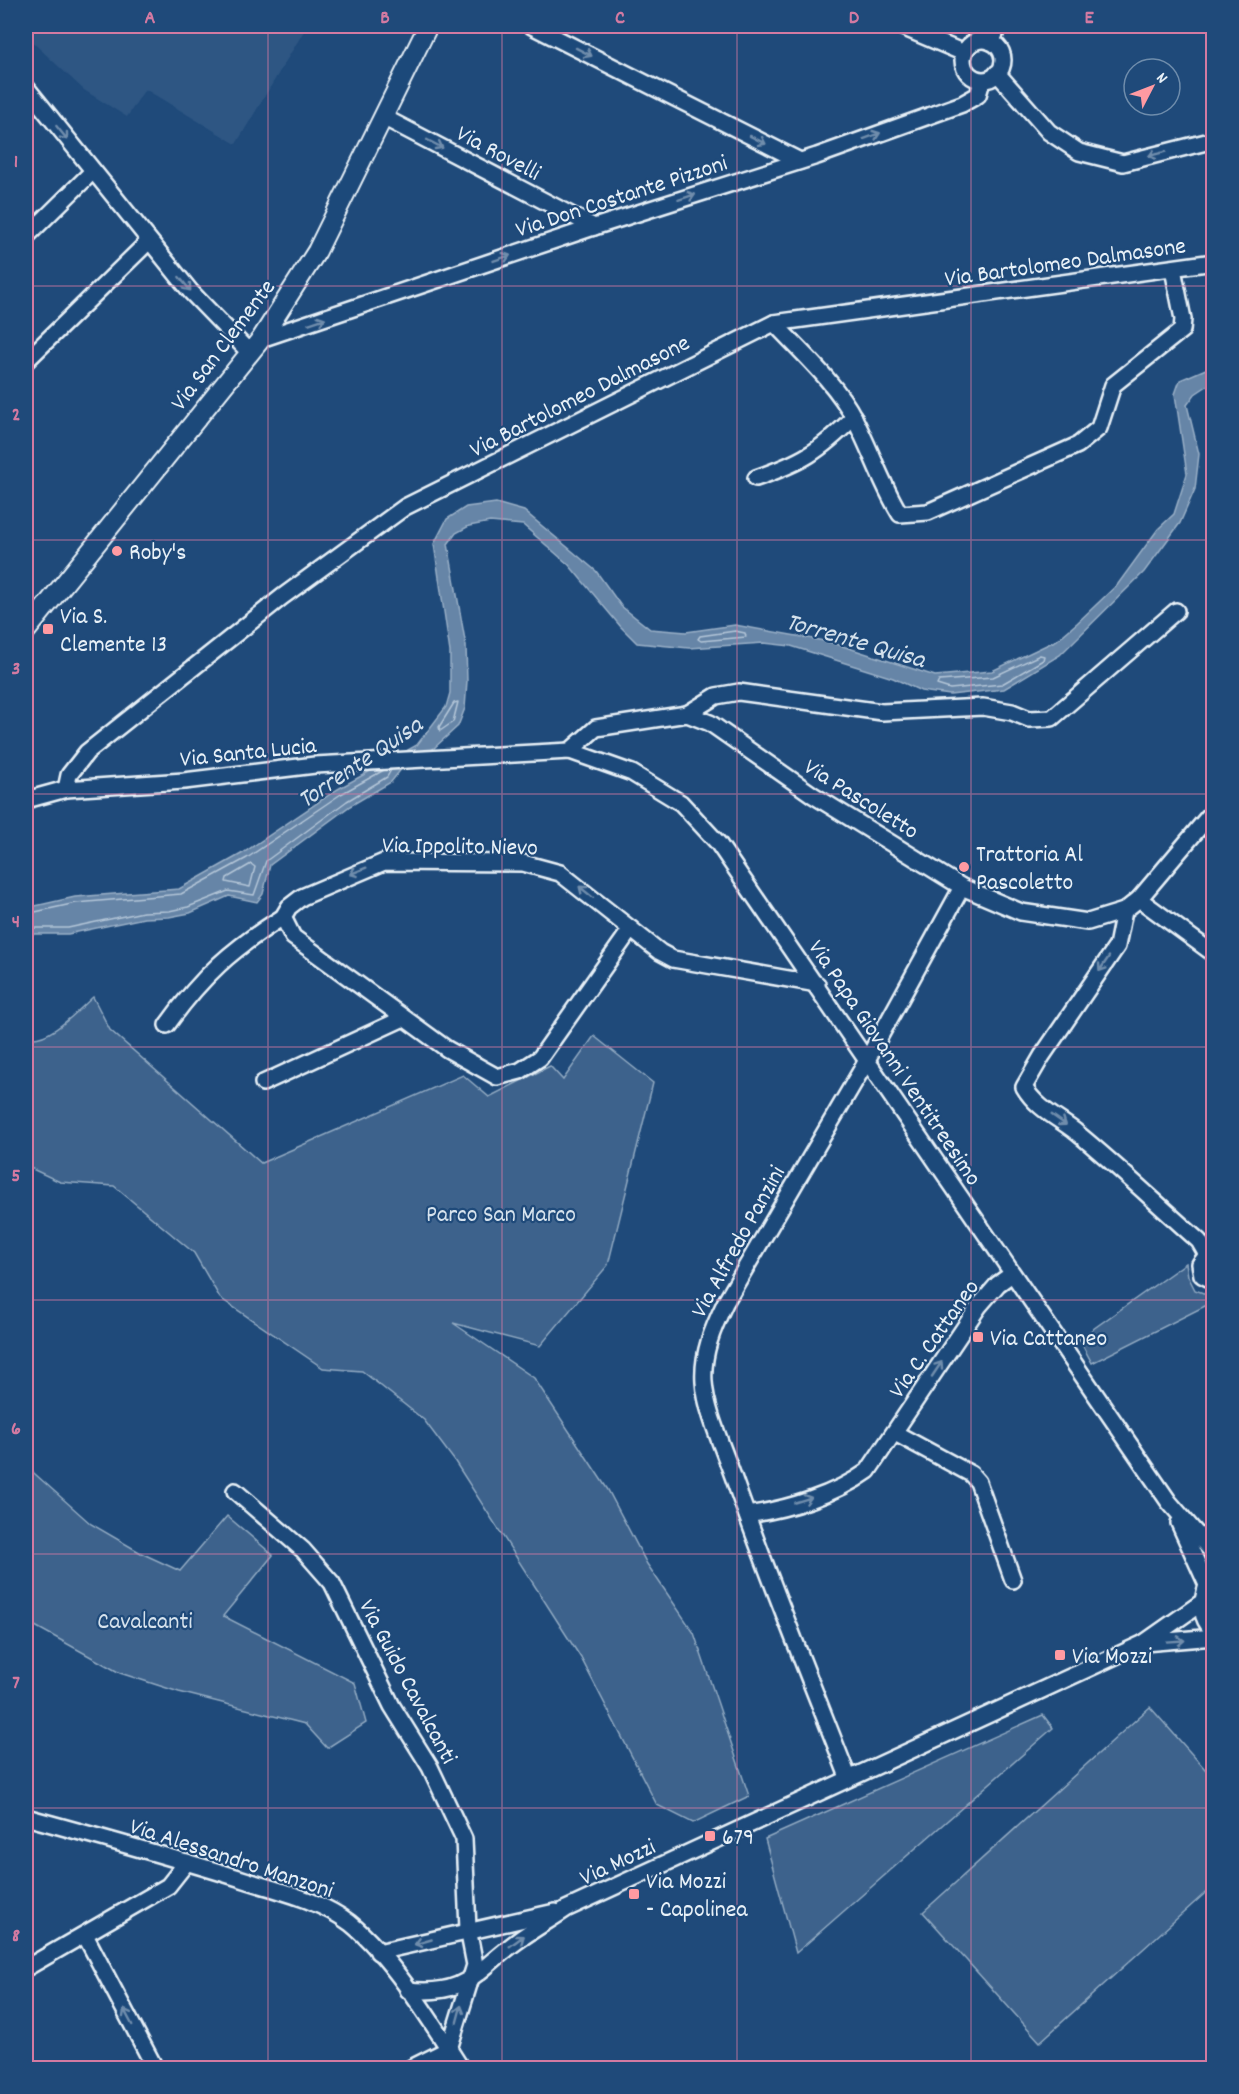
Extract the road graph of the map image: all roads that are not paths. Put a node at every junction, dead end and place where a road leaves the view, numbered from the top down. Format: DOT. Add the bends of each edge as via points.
graph roads {
  1 [pos="428,26"];
  2 [pos="532,26"];
  3 [pos="900,26"];
  4 [pos="999,26"];
  5 [pos="991,42"];
  6 [pos="964,53"];
  7 [pos="997,74"];
  8 [pos="982,81"];
  9 [pos="26,87"];
  10 [pos="383,117"];
  11 [pos="1214,140"];
  12 [pos="800,161"];
  13 [pos="93,171"];
  14 [pos="594,227"];
  15 [pos="26,237"];
  16 [pos="149,241"];
  17 [pos="1214,262"];
  18 [pos="1173,269"];
  19 [pos="774,323"];
  20 [pos="256,346"];
  21 [pos="26,361"];
  22 [pos="854,417"];
  23 [pos="756,478"];
  24 [pos="1176,611"];
  25 [pos="26,631"];
  26 [pos="687,714"];
  27 [pos="570,751"];
  28 [pos="513,755"];
  29 [pos="66,789"];
  30 [pos="26,800"];
  31 [pos="1214,810"];
  32 [pos="962,887"];
  33 [pos="1139,899"];
  34 [pos="1124,911"];
  35 [pos="283,917"];
  36 [pos="631,929"];
  37 [pos="1214,954"];
  38 [pos="817,984"];
  39 [pos="404,1018"];
  40 [pos="167,1025"];
  41 [pos="868,1059"];
  42 [pos="263,1083"];
  43 [pos="1210,1255"];
  44 [pos="1012,1274"];
  45 [pos="1214,1281"];
  46 [pos="895,1433"];
  47 [pos="235,1491"];
  48 [pos="1168,1502"];
  49 [pos="747,1515"];
  50 [pos="1214,1554"];
  51 [pos="1013,1580"];
  52 [pos="1210,1582"];
  53 [pos="1201,1603"];
  54 [pos="1214,1632"];
  55 [pos="1214,1637"];
  56 [pos="1144,1643"];
  57 [pos="848,1777"];
  58 [pos="26,1817"];
  59 [pos="187,1862"];
  60 [pos="566,1909"];
  61 [pos="468,1929"];
  62 [pos="85,1935"];
  63 [pos="378,1952"];
  64 [pos="26,1968"];
  65 [pos="473,1979"];
  66 [pos="408,1990"];
  67 [pos="449,2049"];
  68 [pos="155,2068"];
  69 [pos="411,2068"];
  70 [pos="460,2068"];
  1 -- 10 [label="street, Via San Clemente"];
  2 -- 12 [label="street, one-way"];
  3 -- 6 [label="street"];
  4 -- 5 [label="street"];
  5 -- 6 [label="street" via="977,40"];
  5 -- 7 [label="street" via="1002,57"];
  6 -- 8 [label="street" via="966,71"];
  7 -- 8 [label="street"];
  11 -- 7 [label="street, one-way" via="1123,163 1079,152 1049,132"];
  12 -- 8 [label="street, Via Don Costante Pizzoni, one-way" via="962,104 978,95"];
  9 -- 13 [label="street, one-way"];
  10 -- 14 [label="street, Via Rovelli, one-way"];
  10 -- 20 [label="street, Via San Clemente" via="317,251"];
  14 -- 12 [label="street, Via Don Costante Pizzoni, one-way"];
  13 -- 15 [label="street"];
  13 -- 16 [label="street"];
  20 -- 14 [label="street, Via Don Costante Pizzoni, one-way"];
  16 -- 20 [label="street, one-way" via="191,292"];
  16 -- 21 [label="street"];
  17 -- 18 [label="street, Via Bartolomeo Dalmasone"];
  18 -- 19 [label="street, Via Bartolomeo Dalmasone"];
  18 -- 22 [label="street" via="1182,330 1113,385 1099,428 1077,445 928,512 900,514"];
  19 -- 22 [label="street"];
  19 -- 29 [label="street, Via Bartolomeo Dalmasone" via="405,507 282,597 87,752 69,775"];
  20 -- 25 [label="street, Via San Clemente"];
  22 -- 23 [label="street" via="819,451"];
  24 -- 26 [label="street" via="1052,718 1029,719 983,707 882,712 739,692 717,696"];
  26 -- 27 [label="street" via="596,728"];
  26 -- 32 [label="street, Via Pascoletto" via="710,723 813,795"];
  27 -- 28 [label="street, Via Papa Giovanni Ventitreesimo"];
  27 -- 38 [label="street, Via Papa Giovanni Ventitreesimo" via="632,773 681,803 718,843"];
  28 -- 29 [label="street, Via Santa Lucia" via="315,765 184,781"];
  29 -- 30 [label="street, Via Santa Lucia"];
  31 -- 33 [label="street, Via Pascoletto"];
  32 -- 34 [label="street, Via Pascoletto" via="1021,912 1049,918 1088,922"];
  32 -- 41 [label="street, Via Alfredo Panzini"];
  33 -- 34 [label="street, Via Pascoletto"];
  33 -- 37 [label="street"];
  34 -- 43 [label="street, one-way" via="1117,946 1024,1087 1038,1104 1076,1132"];
  36 -- 35 [label="street, Via Ippolito Nievo, one-way" via="560,873 523,863 384,862 302,897"];
  35 -- 39 [label="street" via="293,937"];
  35 -- 40 [label="street, Via Ippolito Nievo" via="222,959 188,995"];
  36 -- 38 [label="street, Via Ippolito Nievo" via="673,959"];
  36 -- 39 [label="street" via="540,1058 520,1071 497,1077 447,1049"];
  38 -- 41 [label="street, Via Papa Giovanni Ventitreesimo"];
  39 -- 42 [label="street"];
  41 -- 44 [label="street, Via Papa Giovanni Ventitreesimo"];
  41 -- 49 [label="street, Via Alfredo Panzini" via="711,1331 704,1383"];
  43 -- 45 [label="street" via="1200,1264 1202,1275"];
  46 -- 44 [label="street, Via C. Cattaneo, one-way" via="979,1306"];
  44 -- 48 [label="street, Via Papa Giovanni Ventitreesimo"];
  49 -- 46 [label="street, Via C. Cattaneo, one-way" via="848,1485 868,1471"];
  46 -- 51 [label="street, Via C. Cattaneo" via="972,1474"];
  47 -- 61 [label="street, Via Guido Cavalcanti" via="303,1550 332,1583 375,1673 430,1767 464,1839"];
  48 -- 50 [label="street, Via Papa Giovanni Ventitreesimo"];
  48 -- 52 [label="street, Via Papa Giovanni Ventitreesimo"];
  49 -- 57 [label="street, Via Alfredo Panzini"];
  52 -- 53 [label="street, Via Papa Giovanni Ventitreesimo"];
  53 -- 54 [label="street" via="1204,1622"];
  53 -- 56 [label="street"];
  56 -- 55 [label="street, one-way"];
  56 -- 57 [label="street, Via Mozzi"];
  57 -- 60 [label="street, Via Mozzi"];
  58 -- 59 [label="street, Via Alessandro Manzoni"];
  59 -- 62 [label="street" via="168,1887"];
  59 -- 63 [label="street, Via Alessandro Manzoni" via="319,1904 350,1924"];
  60 -- 61 [label="street, Via Mozzi"];
  65 -- 60 [label="street, Via Mozzi, one-way" via="517,1941"];
  61 -- 63 [label="street, Via Mozzi, one-way"];
  61 -- 65 [label="street, Via Mozzi" via="476,1965"];
  62 -- 64 [label="street"];
  68 -- 62 [label="street, one-way"];
  63 -- 66 [label="street, Via Alessandro Manzoni"];
  65 -- 66 [label="street, Via Mozzi" via="431,1992"];
  67 -- 65 [label="street, Via Mozzi, one-way"];
  66 -- 67 [label="street, Via Alessandro Manzoni"];
  67 -- 69 [label="street"];
  67 -- 70 [label="street, Via Alessandro Manzoni"];
}
